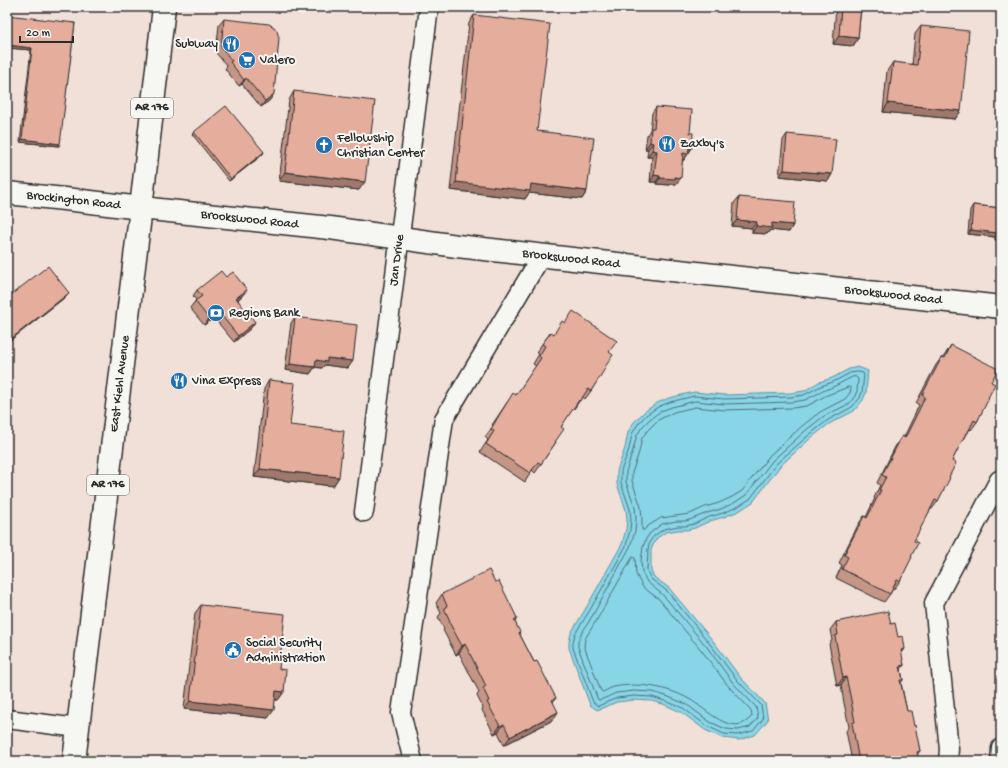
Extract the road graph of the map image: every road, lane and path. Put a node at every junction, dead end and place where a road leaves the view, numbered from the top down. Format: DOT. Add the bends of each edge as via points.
graph roads {
  1 [pos="164,7"];
  2 [pos="429,7"];
  3 [pos="7,193"];
  4 [pos="141,208"];
  5 [pos="400,238"];
  6 [pos="542,255"];
  7 [pos="1001,307"];
  8 [pos="1001,480"];
  9 [pos="364,512"];
  10 [pos="7,719"];
  11 [pos="78,728"];
  12 [pos="1001,748"];
  13 [pos="74,761"];
  14 [pos="413,761"];
  15 [pos="948,761"];
  16 [pos="1000,761"];
  1 -- 4 [label="main road, East Kiehl Avenue / AR 176"];
  2 -- 5 [label="street, Jan Drive"];
  3 -- 4 [label="main road, Brockington Road"];
  4 -- 5 [label="main road, Brookswood Road"];
  4 -- 11 [label="main road, East Kiehl Avenue / AR 176"];
  5 -- 6 [label="main road, Brookswood Road"];
  5 -- 9 [label="street, Jan Drive"];
  6 -- 7 [label="main road, Brookswood Road"];
  6 -- 14 [label="street" via="444,419 401,713"];
  8 -- 15 [label="street" via="934,603 949,749"];
  10 -- 11 [label="street"];
  11 -- 13 [label="main road, East Kiehl Avenue / AR 176"];
  12 -- 16 [label="street"];
}
